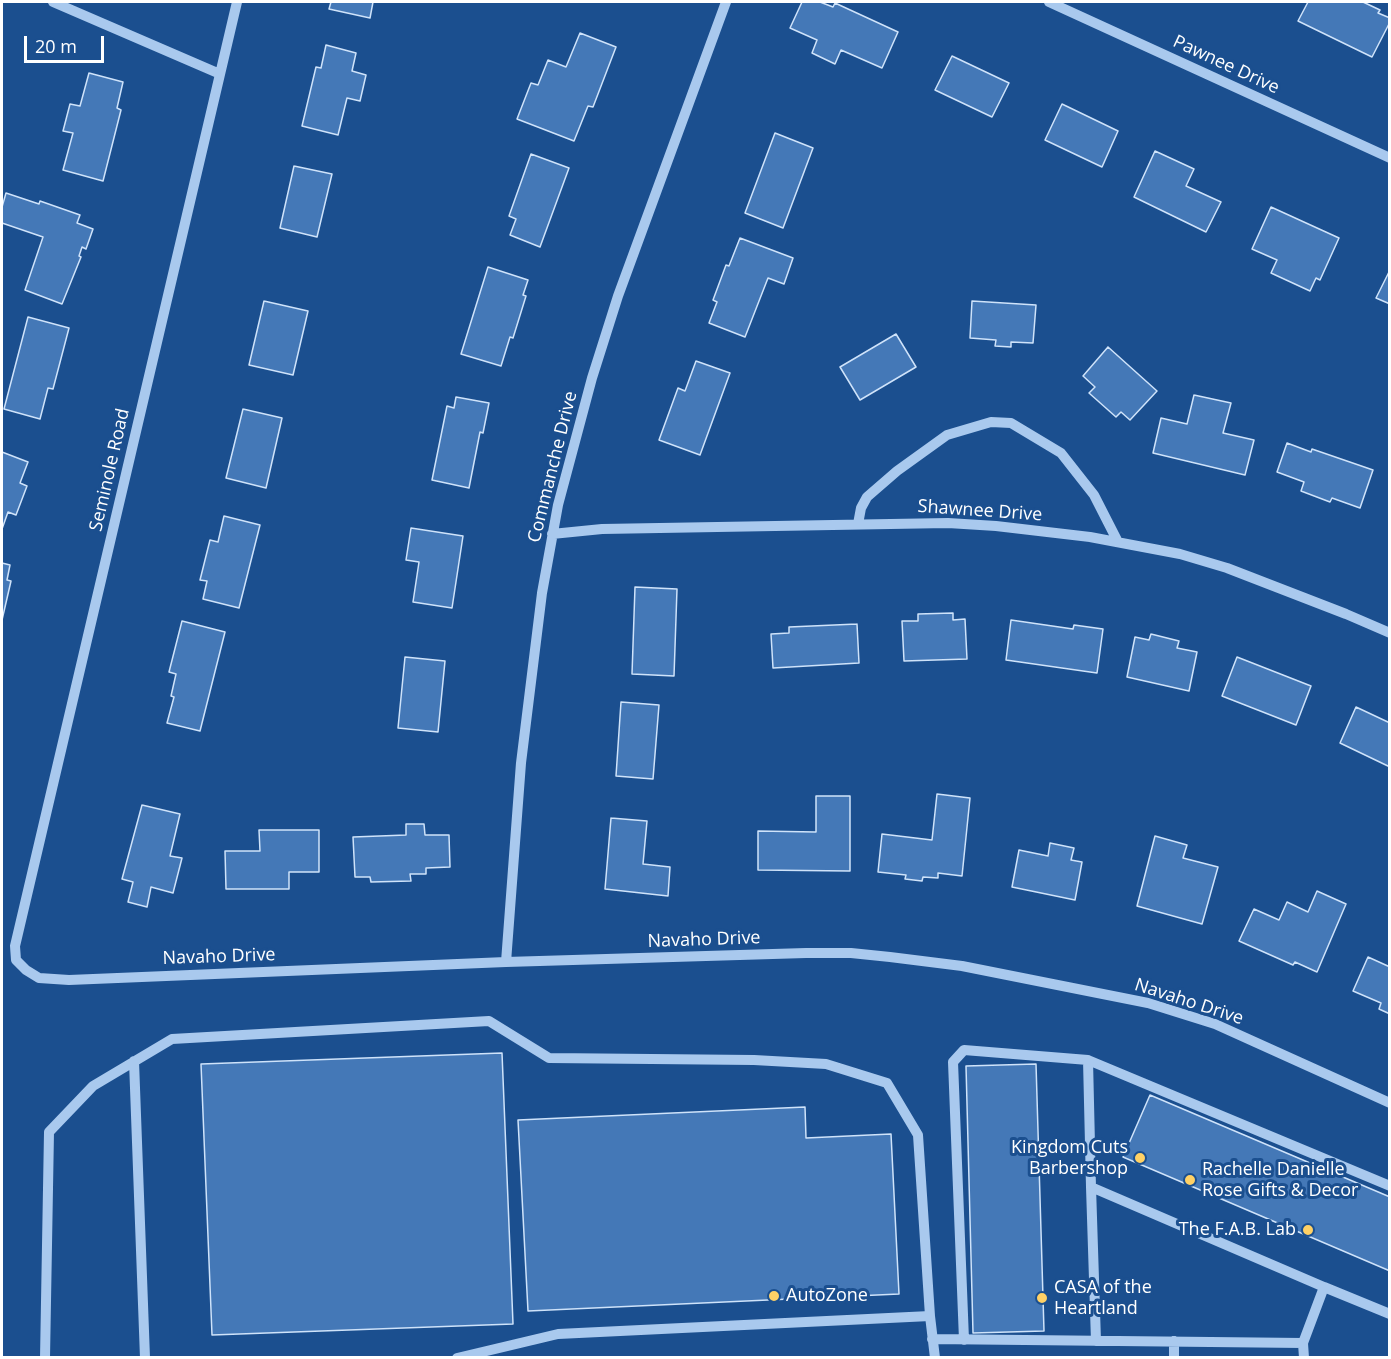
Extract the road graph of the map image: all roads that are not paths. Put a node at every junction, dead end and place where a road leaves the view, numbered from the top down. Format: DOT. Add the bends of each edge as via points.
graph roads {
  1 [pos="53,2"];
  2 [pos="237,2"];
  3 [pos="726,2"];
  4 [pos="1049,2"];
  5 [pos="220,74"];
  6 [pos="1389,157"];
  7 [pos="858,524"];
  8 [pos="552,534"];
  9 [pos="1118,542"];
  10 [pos="1389,633"];
  11 [pos="15,946"];
  12 [pos="506,962"];
  13 [pos="1088,1060"];
  14 [pos="134,1062"];
  15 [pos="1389,1104"];
  16 [pos="1389,1186"];
  17 [pos="1091,1187"];
  18 [pos="1324,1287"];
  19 [pos="1389,1314"];
  20 [pos="930,1317"];
  21 [pos="932,1339"];
  22 [pos="964,1340"];
  23 [pos="1096,1341"];
  24 [pos="1174,1341"];
  25 [pos="1304,1343"];
  26 [pos="45,1358"];
  27 [pos="145,1358"];
  28 [pos="457,1358"];
  29 [pos="935,1358"];
  30 [pos="1174,1358"];
  31 [pos="1304,1358"];
  1 -- 5 [label="street"];
  2 -- 5 [label="street, Seminole Road"];
  3 -- 8 [label="street, Commanche Drive" via="618,296 592,378"];
  4 -- 6 [label="street, Pawnee Drive"];
  5 -- 11 [label="street, Seminole Road"];
  7 -- 8 [label="street, Shawnee Drive" via="602,529"];
  7 -- 9 [label="street, Shawnee Drive" via="996,526"];
  7 -- 9 [label="street" via="867,497 947,435 991,422 1011,423 1060,453 1094,495"];
  8 -- 12 [label="street, Commanche Drive" via="521,763"];
  9 -- 10 [label="street, Shawnee Drive" via="1227,568"];
  11 -- 12 [label="street, Navaho Drive" via="16,960 26,970 39,978 69,980"];
  12 -- 15 [label="street, Navaho Drive" via="851,954 962,966 1125,998 1203,1021"];
  13 -- 16 [label="street"];
  13 -- 17 [label="street"];
  13 -- 22 [label="street" via="964,1050 953,1062"];
  14 -- 20 [label="street" via="172,1039 489,1021 549,1058 826,1064 887,1083 918,1135"];
  14 -- 26 [label="street" via="93,1086 49,1132"];
  14 -- 27 [label="street"];
  17 -- 18 [label="street"];
  17 -- 23 [label="street"];
  18 -- 19 [label="street"];
  18 -- 25 [label="street"];
  20 -- 21 [label="street"];
  20 -- 28 [label="street" via="558,1334"];
  21 -- 22 [label="street"];
  21 -- 29 [label="street"];
  22 -- 23 [label="street"];
  23 -- 24 [label="street"];
  24 -- 25 [label="street"];
  24 -- 30 [label="street"];
  25 -- 31 [label="street"];
}
